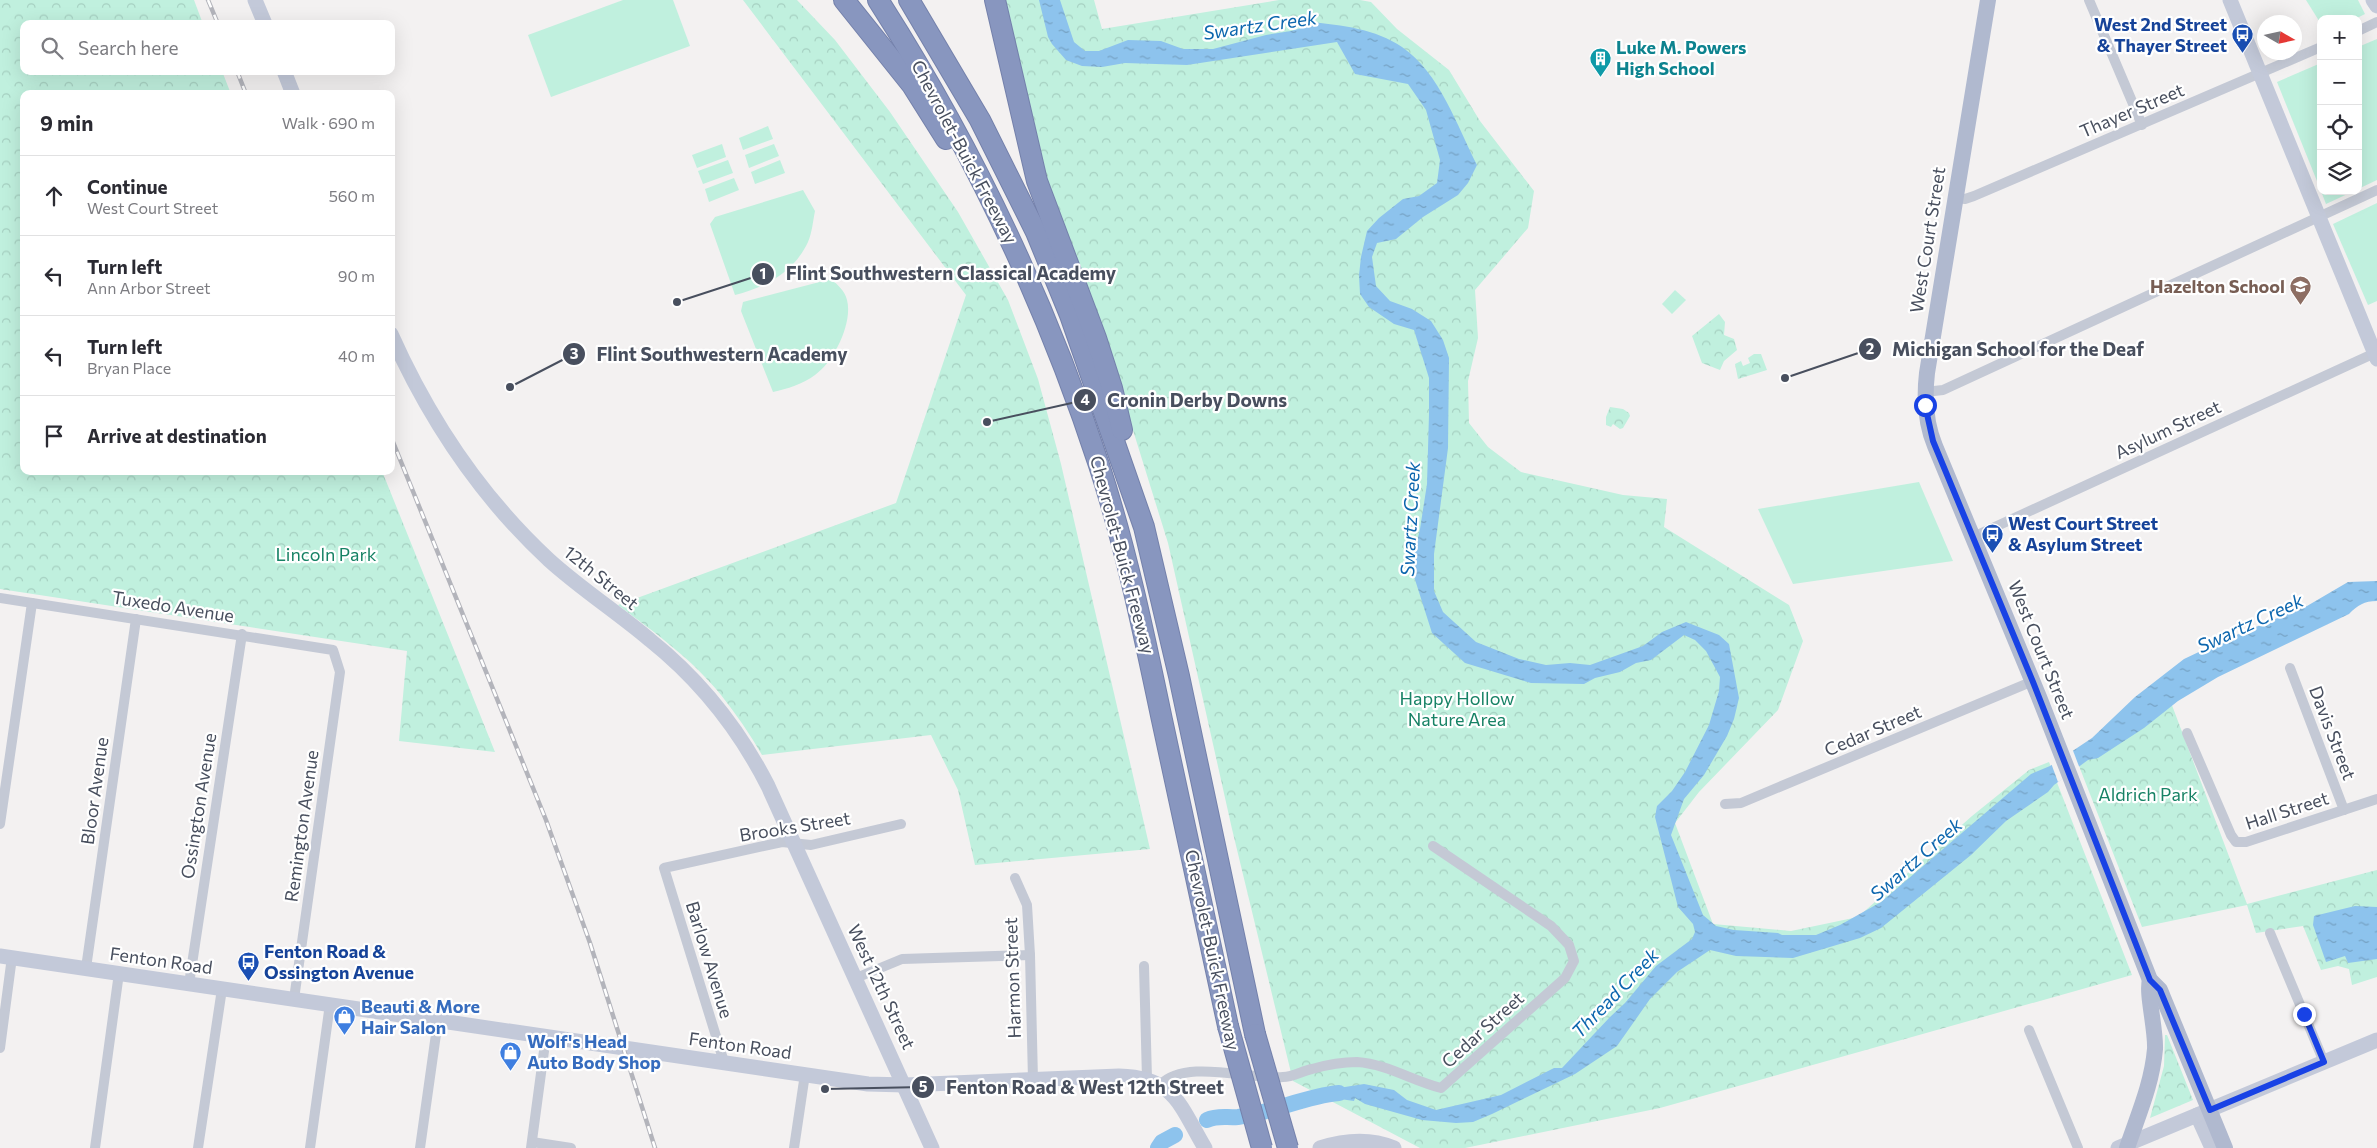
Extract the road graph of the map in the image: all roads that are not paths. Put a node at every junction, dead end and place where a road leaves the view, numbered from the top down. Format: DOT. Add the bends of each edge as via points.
graph roads {
  1 [pos="255,0"];
  2 [pos="844,0"];
  3 [pos="878,0"];
  4 [pos="909,0"];
  5 [pos="995,0"];
  6 [pos="1988,0"];
  7 [pos="2089,0"];
  8 [pos="2230,0"];
  9 [pos="2373,0"];
  10 [pos="2377,6"];
  11 [pos="263,20"];
  12 [pos="2377,22"];
  13 [pos="2362,29"];
  14 [pos="2317,50"];
  15 [pos="2260,74"];
  16 [pos="286,75"];
  17 [pos="291,90"];
  18 [pos="2142,125"];
  19 [pos="2377,190"];
  20 [pos="1955,198"];
  21 [pos="2318,217"];
  22 [pos="395,342"];
  23 [pos="1058,348"];
  24 [pos="2376,355"];
  25 [pos="1925,392"];
  26 [pos="1144,527"];
  27 [pos="1973,537"];
  28 [pos="0,598"];
  29 [pos="32,603"];
  30 [pos="136,619"];
  31 [pos="242,634"];
  32 [pos="336,658"];
  33 [pos="2290,668"];
  34 [pos="2033,682"];
  35 [pos="2186,733"];
  36 [pos="2377,799"];
  37 [pos="1725,804"];
  38 [pos="2344,810"];
  39 [pos="0,824"];
  40 [pos="901,824"];
  41 [pos="794,843"];
  42 [pos="1433,846"];
  43 [pos="664,868"];
  44 [pos="1016,878"];
  45 [pos="2270,933"];
  46 [pos="1030,954"];
  47 [pos="6,956"];
  48 [pos="1144,966"];
  49 [pos="86,968"];
  50 [pos="119,973"];
  51 [pos="856,978"];
  52 [pos="2150,980"];
  53 [pos="189,984"];
  54 [pos="222,988"];
  55 [pos="294,999"];
  56 [pos="330,1004"];
  57 [pos="438,1020"];
  58 [pos="2029,1030"];
  59 [pos="546,1036"];
  60 [pos="2377,1040"];
  61 [pos="0,1048"];
  62 [pos="724,1062"];
  63 [pos="2324,1062"];
  64 [pos="805,1074"];
  65 [pos="1033,1080"];
  66 [pos="1153,1082"];
  67 [pos="905,1085"];
  68 [pos="2203,1112"];
  69 [pos="532,1145"];
  70 [pos="2124,1146"];
  71 [pos="96,1148"];
  72 [pos="198,1148"];
  73 [pos="310,1148"];
  74 [pos="420,1148"];
  75 [pos="571,1148"];
  76 [pos="794,1148"];
  77 [pos="932,1148"];
  78 [pos="1205,1148"];
  79 [pos="1262,1148"];
  80 [pos="1288,1148"];
  81 [pos="1320,1148"];
  82 [pos="1394,1148"];
  83 [pos="2078,1148"];
  84 [pos="2212,1148"];
  85 [pos="2225,1148"];
  1 -- 11 [label="street"];
  2 -- 23 [label="highway" via="895,62 947,140"];
  3 -- 23 [label="highway, Chevrolet-Buick Freeway" via="935,93 1003,221"];
  4 -- 26 [label="highway, Chevrolet-Buick Freeway" via="980,120 1036,232 1070,315"];
  5 -- 26 [label="highway" via="1032,164 1112,388"];
  6 -- 20 [label="main road, West Court Street"];
  7 -- 18 [label="street"];
  8 -- 15 [label="street"];
  9 -- 10 [label="street"];
  12 -- 13 [label="street"];
  14 -- 15 [label="street, Thayer Street"];
  15 -- 18 [label="street, Thayer Street"];
  15 -- 21 [label="street"];
  16 -- 17 [label="street"];
  18 -- 20 [label="street, Thayer Street" via="1974,196"];
  19 -- 21 [label="street"];
  20 -- 25 [label="main road, West Court Street"];
  21 -- 24 [label="street"];
  21 -- 25 [label="street" via="1943,390"];
  22 -- 41 [label="street, 12th Street" via="447,439 504,514 573,581 682,666 724,714 759,767"];
  23 -- 79 [label="highway, Chevrolet-Buick Freeway, bridge" via="1100,467 1136,597 1228,1026"];
  24 -- 27 [label="street, Asylum Street"];
  25 -- 27 [label="main road, West Court Street" via="1925,413 1931,436"];
  26 -- 80 [label="highway, Chevrolet-Buick Freeway, bridge" via="1255,1034"];
  27 -- 34 [label="main road, West Court Street"];
  28 -- 29 [label="street, Tuxedo Avenue"];
  29 -- 30 [label="street, Tuxedo Avenue"];
  29 -- 39 [label="street"];
  30 -- 31 [label="street, Tuxedo Avenue"];
  30 -- 49 [label="street, Bloor Avenue"];
  31 -- 32 [label="street, Tuxedo Avenue" via="333,650"];
  31 -- 53 [label="street, Ossington Avenue"];
  32 -- 55 [label="street, Remington Avenue" via="340,672"];
  33 -- 38 [label="street, Davis Street"];
  34 -- 37 [label="street, Cedar Street" via="1741,803"];
  34 -- 52 [label="main road, West Court Street"];
  35 -- 38 [label="street, Hall Street" via="2230,836 2236,842 2246,842"];
  36 -- 38 [label="street, Hall Street"];
  40 -- 41 [label="street, Brooks Street" via="810,845"];
  41 -- 43 [label="street, Brooks Street" via="782,842"];
  41 -- 51 [label="street, West 12th Street"];
  42 -- 66 [label="street, Cedar Street" via="1551,926 1569,945 1574,961 1564,978 1450,1082 1441,1088 1384,1067 1357,1062 1282,1078 1183,1073"];
  43 -- 62 [label="street, Barlow Avenue"];
  44 -- 46 [label="street, Harmon Street" via="1027,905"];
  45 -- 63 [label="street"];
  46 -- 51 [label="street" via="902,959"];
  46 -- 65 [label="street, Harmon Street"];
  47 -- 49 [label="street, Fenton Road"];
  47 -- 61 [label="street"];
  48 -- 66 [label="street"];
  49 -- 50 [label="street, Fenton Road"];
  50 -- 53 [label="street, Fenton Road"];
  50 -- 71 [label="street"];
  51 -- 67 [label="street, West 12th Street"];
  52 -- 68 [label="main road, West Court Street" via="2160,990"];
  52 -- 70 [label="main road" via="2154,1061 2149,1086"];
  53 -- 54 [label="street, Fenton Road"];
  54 -- 55 [label="street, Fenton Road"];
  54 -- 72 [label="street"];
  55 -- 56 [label="street, Fenton Road"];
  56 -- 57 [label="street, Fenton Road"];
  56 -- 73 [label="street"];
  57 -- 59 [label="street, Fenton Road"];
  57 -- 74 [label="street"];
  58 -- 83 [label="street"];
  59 -- 62 [label="street, Fenton Road"];
  59 -- 69 [label="street"];
  60 -- 63 [label="street"];
  62 -- 64 [label="street, Fenton Road"];
  63 -- 68 [label="street"];
  64 -- 67 [label="street, Fenton Road" via="868,1084"];
  64 -- 76 [label="street"];
  65 -- 66 [label="street, Fenton Road" via="1119,1076"];
  65 -- 67 [label="street, Fenton Road"];
  66 -- 78 [label="street" via="1177,1100"];
  67 -- 77 [label="street, West 12th Street"];
  68 -- 70 [label="street"];
  68 -- 84 [label="street"];
  68 -- 85 [label="main road, West Court Street"];
  69 -- 75 [label="street"];
  81 -- 82 [label="street" via="1362,1141"];
}
